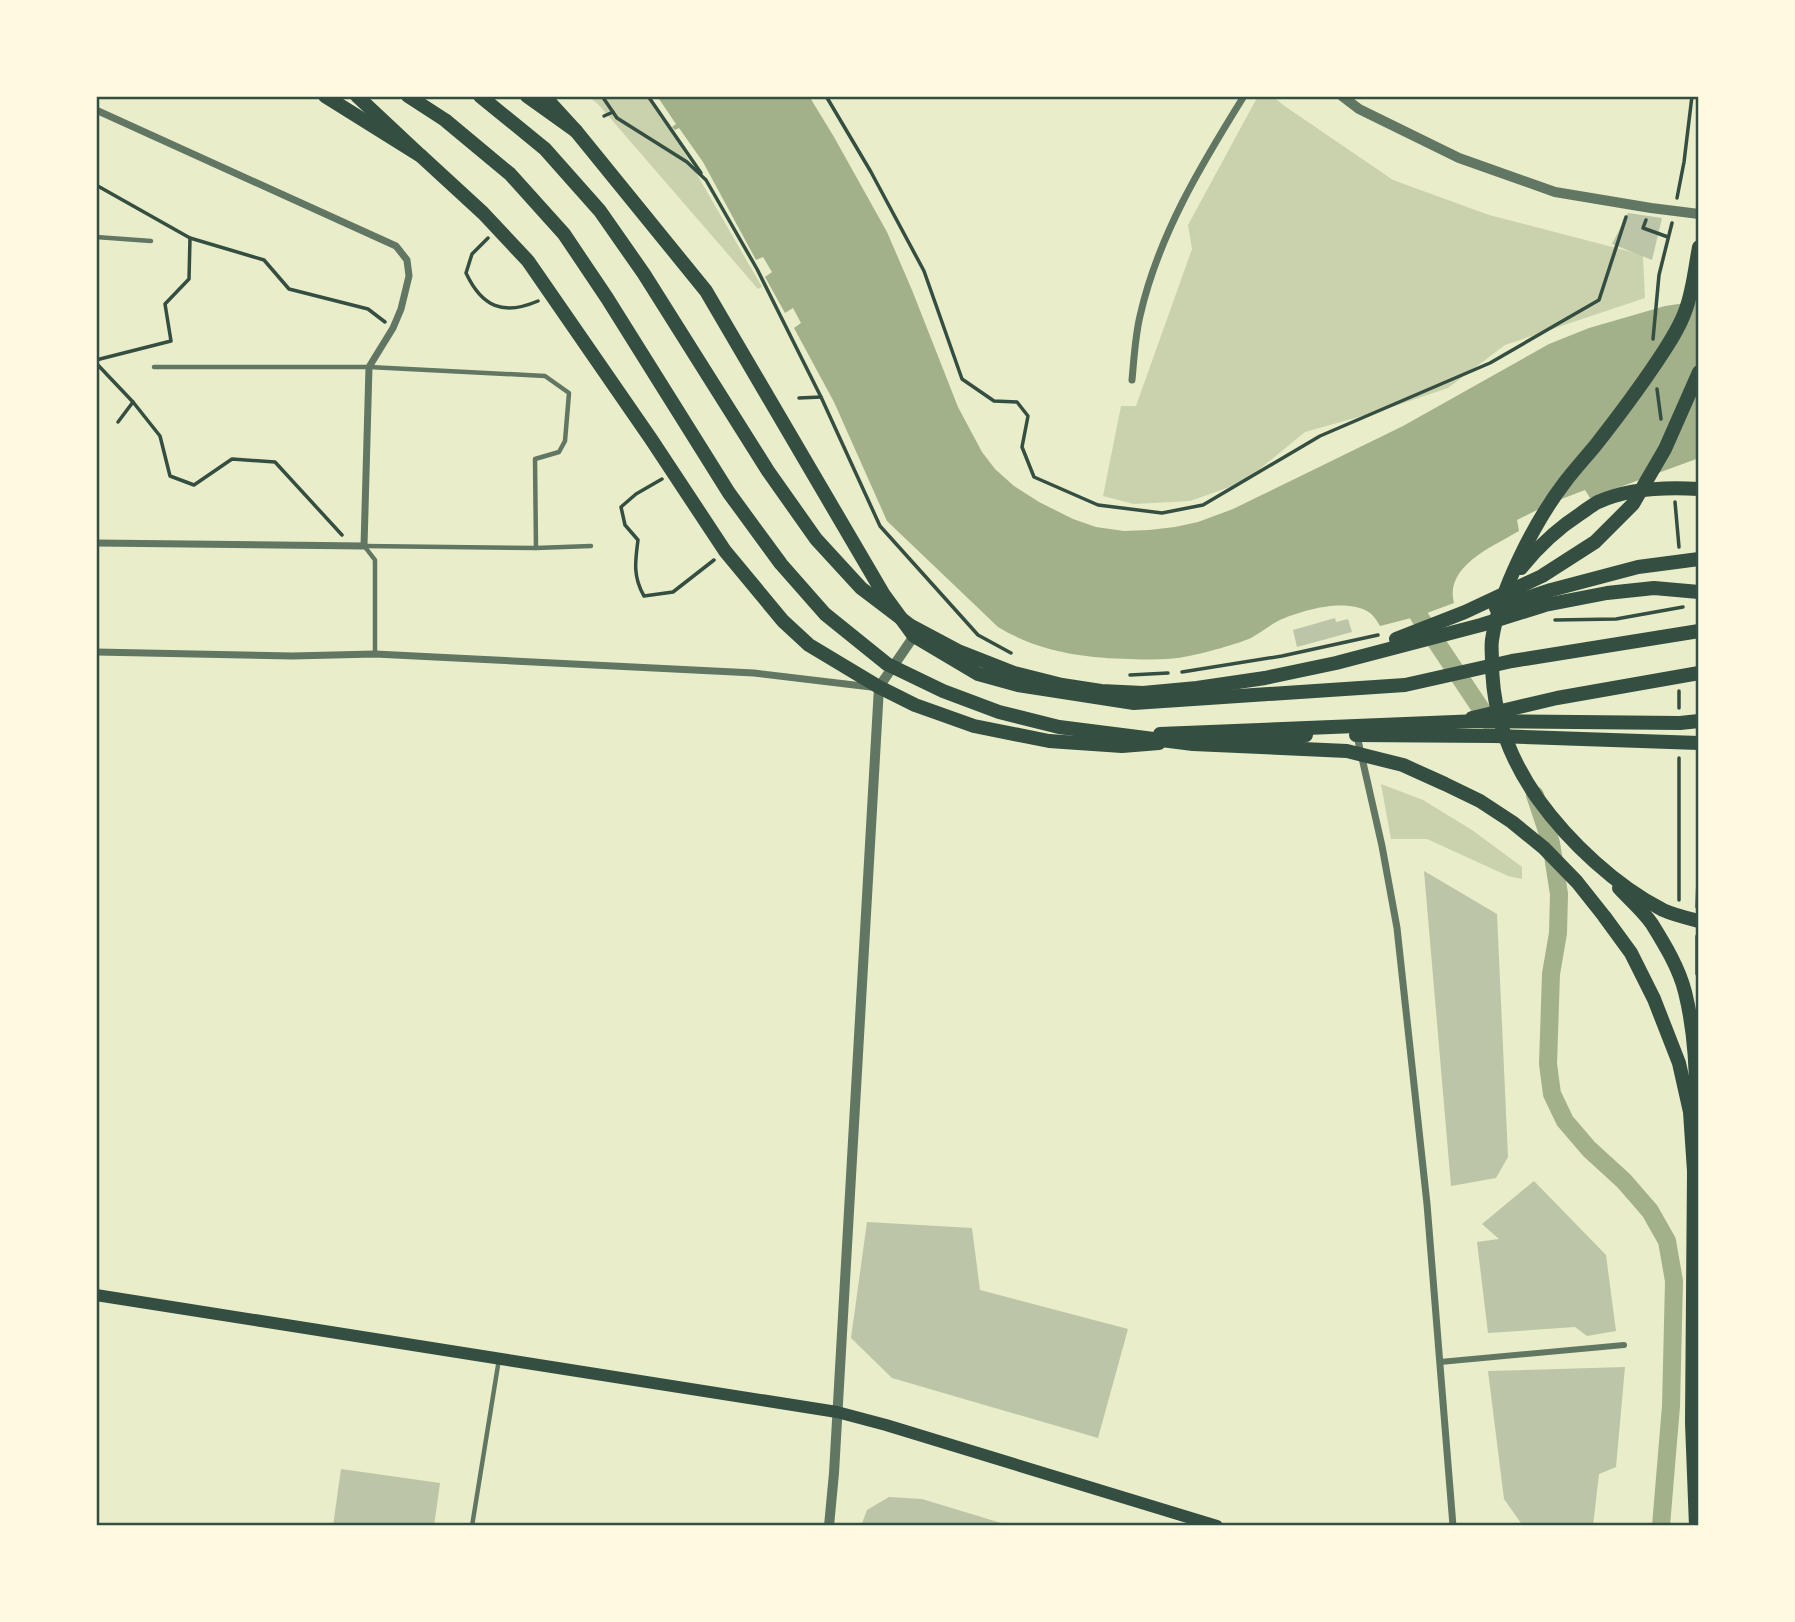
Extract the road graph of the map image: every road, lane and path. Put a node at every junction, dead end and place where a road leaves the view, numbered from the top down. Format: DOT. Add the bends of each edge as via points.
graph roads {
  1 [pos="325,96"];
  2 [pos="357,96"];
  3 [pos="408,96"];
  4 [pos="480,96"];
  5 [pos="527,96"];
  6 [pos="544,96"];
  7 [pos="610,96"];
  8 [pos="649,96"];
  9 [pos="827,96"];
  10 [pos="1244,96"];
  11 [pos="1342,96"];
  12 [pos="604,99"];
  13 [pos="96,110"];
  14 [pos="613,112"];
  15 [pos="604,116"];
  16 [pos="576,131"];
  17 [pos="421,156"];
  18 [pos="706,180"];
  19 [pos="96,185"];
  20 [pos="1629,205"];
  21 [pos="1651,208"];
  22 [pos="1699,214"];
  23 [pos="497,230"];
  24 [pos="96,237"];
  25 [pos="1668,237"];
  26 [pos="190,238"];
  27 [pos="151,241"];
  28 [pos="1699,247"];
  29 [pos="551,293"];
  30 [pos="393,328"];
  31 [pos="96,362"];
  32 [pos="154,367"];
  33 [pos="369,367"];
  34 [pos="1699,372"];
  35 [pos="1132,380"];
  36 [pos="821,397"];
  37 [pos="799,398"];
  38 [pos="133,402"];
  39 [pos="118,422"];
  40 [pos="673,473"];
  41 [pos="1699,489"];
  42 [pos="96,543"];
  43 [pos="352,546"];
  44 [pos="364,547"];
  45 [pos="591,547"];
  46 [pos="536,548"];
  47 [pos="725,551"];
  48 [pos="1699,559"];
  49 [pos="1510,582"];
  50 [pos="1699,592"];
  51 [pos="1699,631"];
  52 [pos="1386,634"];
  53 [pos="915,636"];
  54 [pos="96,652"];
  55 [pos="375,654"];
  56 [pos="1014,655"];
  57 [pos="1336,663"];
  58 [pos="1699,673"];
  59 [pos="1128,675"];
  60 [pos="879,687"];
  61 [pos="1699,721"];
  62 [pos="1356,732"];
  63 [pos="1123,736"];
  64 [pos="1699,743"];
  65 [pos="1584,852"];
  66 [pos="1699,921"];
  67 [pos="1694,1171"];
  68 [pos="96,1295"];
  69 [pos="1624,1345"];
  70 [pos="499,1358"];
  71 [pos="1440,1362"];
  72 [pos="837,1412"];
  73 [pos="472,1526"];
  74 [pos="829,1526"];
  75 [pos="1217,1526"];
  76 [pos="1453,1526"];
  77 [pos="1696,1526"];
  1 -- 17 [label="main road"];
  2 -- 17 [label="main road"];
  3 -- 63 [label="main road" via="510,174 564,234 729,493 825,614 887,664 943,691 999,712"];
  4 -- 57 [label="main road" via="545,149 600,211 816,539 861,588 911,626 1014,673 1101,691 1197,688"];
  5 -- 16 [label="main road"];
  6 -- 16 [label="main road"];
  7 -- 12 [label="path"];
  8 -- 18 [label="path"];
  9 -- 20 [label="path" via="924,271 962,379 994,401 1017,402 1028,416 1022,447 1034,477 1098,505 1162,513 1203,505 1320,436 1490,363 1599,300"];
  10 -- 35 [label="street" via="1196,174 1167,235 1140,314"];
  11 -- 20 [label="street" via="1359,109 1459,158 1555,192"];
  12 -- 14 [label="path"];
  13 -- 30 [label="street" via="396,246 407,260 409,276"];
  14 -- 15 [label="path"];
  14 -- 18 [label="path"];
  16 -- 53 [label="main road" via="706,291 884,595"];
  17 -- 23 [label="main road"];
  18 -- 36 [label="path"];
  19 -- 26 [label="path"];
  20 -- 21 [label="street"];
  21 -- 22 [label="street"];
  21 -- 25 [label="path" via="1643,228"];
  23 -- 29 [label="main road"];
  23 -- 29 [label="path" via="472,254 466,273 485,302 523,307"];
  24 -- 27 [label="lane"];
  26 -- 30 [label="path" via="264,260 289,289 368,309"];
  26 -- 31 [label="path" via="189,279 165,304 172,341"];
  28 -- 49 [label="main road" via="1686,310 1668,345 1539,519"];
  29 -- 40 [label="main road"];
  30 -- 33 [label="street"];
  31 -- 38 [label="path"];
  32 -- 33 [label="lane"];
  33 -- 44 [label="street"];
  33 -- 46 [label="lane" via="545,376 569,393 565,441 559,452 535,459"];
  34 -- 57 [label="main road" via="1665,449 1633,504 1595,542 1542,576 1465,612"];
  36 -- 37 [label="path"];
  36 -- 56 [label="path" via="880,526 978,635"];
  38 -- 39 [label="path"];
  38 -- 43 [label="path" via="160,436 170,475 194,485 232,459 275,462"];
  40 -- 47 [label="main road"];
  40 -- 47 [label="path" via="621,507 625,525 638,540 636,581 644,596 673,592"];
  41 -- 49 [label="main road" via="1636,491 1598,502 1537,548"];
  42 -- 43 [label="street"];
  43 -- 44 [label="street"];
  44 -- 46 [label="lane"];
  44 -- 55 [label="lane" via="375,559"];
  45 -- 46 [label="lane"];
  47 -- 60 [label="main road" via="809,645"];
  48 -- 57 [label="main road" via="1638,567 1551,590"];
  49 -- 65 [label="main road" via="1492,640 1497,713 1527,783"];
  50 -- 57 [label="main road" via="1654,588 1607,593"];
  51 -- 53 [label="main road" via="1512,661 1405,685 1134,703 1018,685 978,674"];
  52 -- 59 [label="path" via="1180,673"];
  53 -- 60 [label="street"];
  54 -- 55 [label="street"];
  55 -- 60 [label="street" via="754,673"];
  58 -- 62 [label="main road" via="1557,698 1432,727"];
  60 -- 62 [label="main road" via="974,726 1049,741 1122,746"];
  60 -- 72 [label="street"];
  61 -- 63 [label="main road" via="1479,721"];
  62 -- 71 [label="street" via="1397,928"];
  63 -- 64 [label="main road" via="1494,736"];
  63 -- 67 [label="main road" via="1347,751 1424,774 1511,822 1577,882 1631,953 1679,1063 1690,1111"];
  65 -- 66 [label="main road" via="1665,911"];
  65 -- 67 [label="main road" via="1651,922 1685,991 1697,1083"];
  67 -- 77 [label="main road"];
  68 -- 70 [label="main road"];
  69 -- 71 [label="street"];
  70 -- 72 [label="main road"];
  70 -- 73 [label="lane"];
  71 -- 76 [label="street"];
  72 -- 74 [label="street"];
  72 -- 75 [label="main road"];
}
